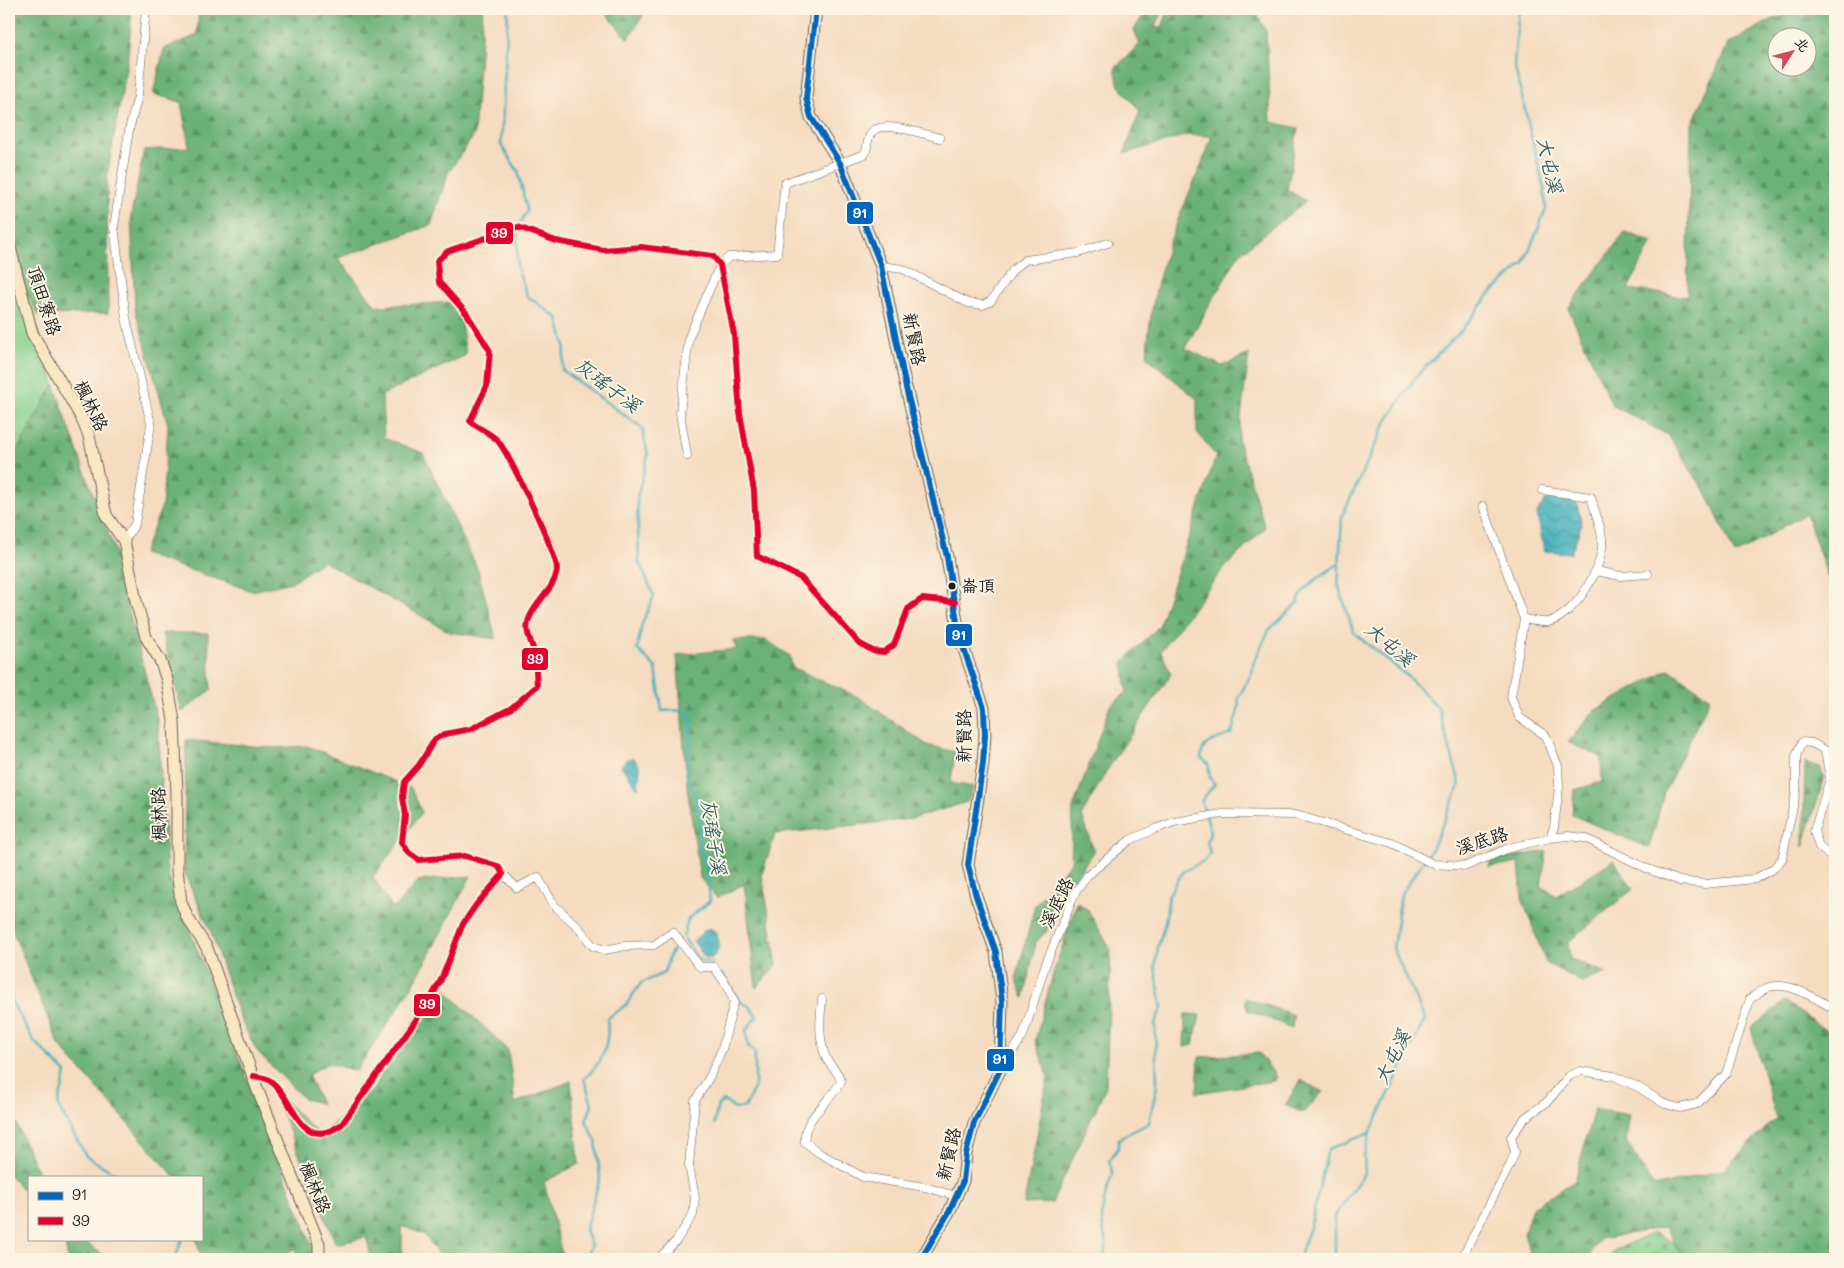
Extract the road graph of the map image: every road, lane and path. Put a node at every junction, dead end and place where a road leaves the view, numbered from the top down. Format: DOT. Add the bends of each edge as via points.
graph roads {
  1 [pos="146,9"];
  2 [pos="816,9"];
  3 [pos="940,138"];
  4 [pos="840,163"];
  5 [pos="1108,243"];
  6 [pos="9,244"];
  7 [pos="720,265"];
  8 [pos="882,266"];
  9 [pos="51,367"];
  10 [pos="686,456"];
  11 [pos="1542,490"];
  12 [pos="1483,506"];
  13 [pos="124,541"];
  14 [pos="1597,571"];
  15 [pos="1648,574"];
  16 [pos="955,602"];
  17 [pos="1524,619"];
  18 [pos="1550,838"];
  19 [pos="1835,859"];
  20 [pos="504,874"];
  21 [pos="822,999"];
  22 [pos="1835,1009"];
  23 [pos="1000,1070"];
  24 [pos="253,1076"];
  25 [pos="956,1196"];
  26 [pos="319,1259"];
  27 [pos="658,1259"];
  28 [pos="921,1259"];
  29 [pos="1461,1259"];
  1 -- 13 [label="street" via="138,96 129,130 114,227 126,318 151,424 135,524"];
  2 -- 4 [label="street, 新賢路" via="806,98 811,117"];
  3 -- 4 [label="street" via="888,126 879,127 870,134 865,154"];
  4 -- 7 [label="street" via="785,183 777,254 729,257"];
  4 -- 8 [label="street, 新賢路"];
  5 -- 8 [label="street" via="1078,253 1025,260 1013,270 991,301 983,305 968,303 903,269"];
  6 -- 9 [label="street, 頂田寮路" via="32,333"];
  7 -- 10 [label="street" via="689,337 680,413"];
  7 -- 16 [label="street" via="734,334 740,413 754,491 757,556 801,578 859,643 873,651 884,652 894,645 908,609 922,599"];
  7 -- 20 [label="street" via="713,256 641,247 603,250 556,241 518,227 448,251 438,260 439,282 467,314 490,351 487,386 470,422 497,440 514,466 554,553 557,570 528,622 537,686 510,709 471,729 445,734 435,740 404,782 402,842 419,860 464,856 498,866"];
  8 -- 16 [label="street, 新賢路"];
  9 -- 13 [label="street, 楓林路" via="89,436 106,515"];
  11 -- 14 [label="street" via="1591,497 1602,540"];
  12 -- 17 [label="street"];
  13 -- 24 [label="street, 楓林路" via="146,637 160,660 172,700 177,870 181,902 207,948"];
  14 -- 15 [label="street" via="1620,576"];
  14 -- 17 [label="street" via="1563,614 1547,622"];
  16 -- 23 [label="street, 新賢路" via="959,634 984,708 983,762 968,865 996,952 1002,1002"];
  17 -- 18 [label="street" via="1511,697 1519,717 1546,736 1558,766 1559,787"];
  18 -- 19 [label="street, 溪底路" via="1585,838 1680,881 1705,884 1755,879 1773,869 1782,859 1796,792 1796,756 1802,742 1825,750 1830,779 1814,831 1819,847"];
  18 -- 23 [label="street, 溪底路" via="1509,848 1466,866 1432,864 1392,843 1296,815 1200,816 1174,822 1130,840 1088,876 1075,893 1045,966 1023,1036"];
  20 -- 24 [label="street" via="463,924 441,980 428,1003 342,1124 325,1132 305,1129 281,1092 268,1079"];
  20 -- 27 [label="street" via="516,888 538,877 554,905 577,926 592,946 605,950 654,945 673,932 700,967 714,967 728,986 734,1002 722,1048 694,1101 689,1165 695,1198 693,1215 676,1241"];
  21 -- 25 [label="street" via="819,1036 827,1059 841,1081 808,1125 804,1133 805,1142 820,1154 863,1176 925,1186"];
  22 -- 29 [label="street" via="1794,988 1773,986 1761,991 1750,999 1726,1074 1697,1104 1680,1108 1665,1104 1614,1076 1580,1071 1569,1076 1547,1102 1525,1118 1511,1137 1515,1152 1510,1165"];
  23 -- 25 [label="street, 新賢路" via="974,1123 963,1181"];
  24 -- 26 [label="street, 楓林路" via="319,1244"];
  25 -- 28 [label="street, 新賢路" via="950,1212"];
}
